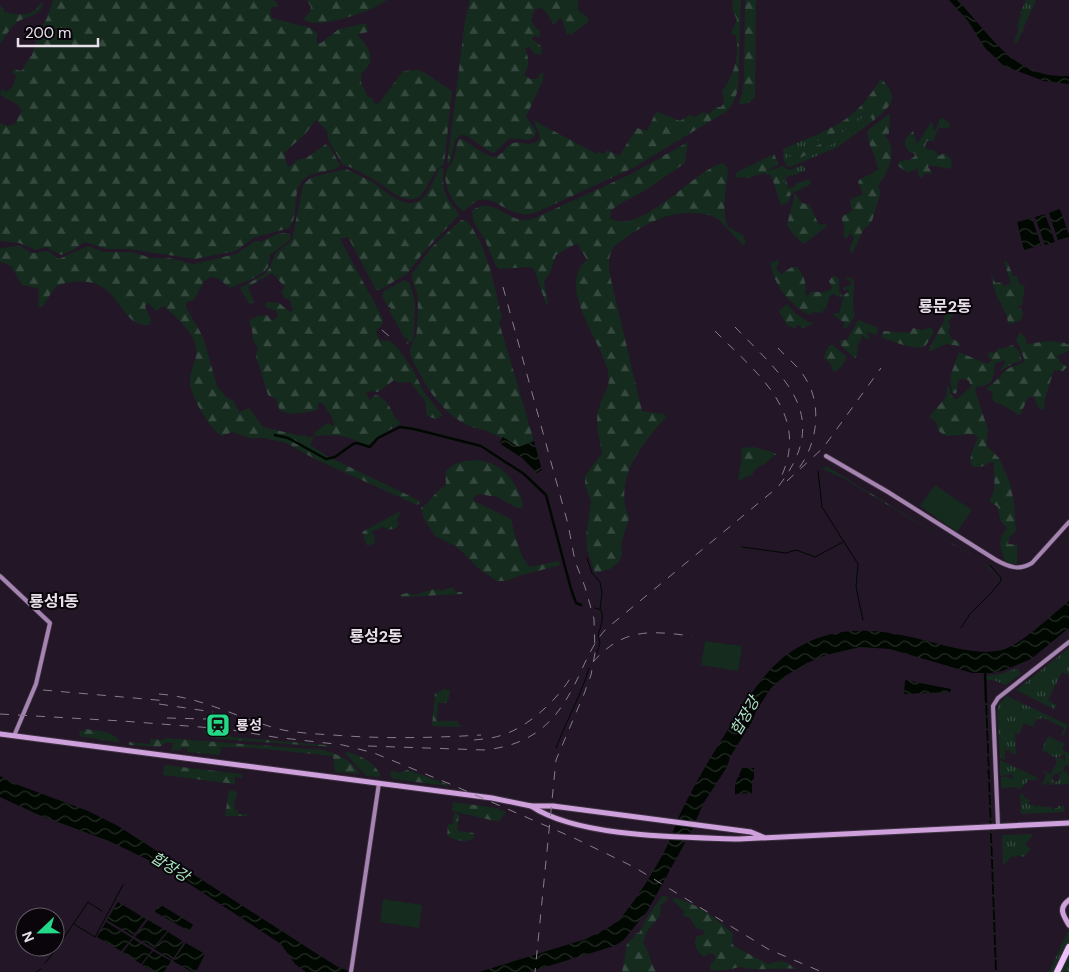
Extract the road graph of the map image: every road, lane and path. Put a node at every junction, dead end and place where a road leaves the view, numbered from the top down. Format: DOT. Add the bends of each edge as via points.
graph roads {
  1 [pos="826,456"];
  2 [pos="1069,522"];
  3 [pos="0,576"];
  4 [pos="1069,642"];
  5 [pos="0,734"];
  6 [pos="14,736"];
  7 [pos="379,783"];
  8 [pos="531,806"];
  9 [pos="1069,823"];
  10 [pos="993,826"];
  11 [pos="763,836"];
  12 [pos="1069,900"];
  13 [pos="1067,919"];
  14 [pos="1069,924"];
  15 [pos="1069,947"];
  16 [pos="1069,954"];
  17 [pos="352,970"];
  18 [pos="1058,972"];
  1 -- 2 [label="street" via="1013,568 1032,563"];
  3 -- 6 [label="street" via="50,623 36,684"];
  4 -- 10 [label="street" via="998,698 993,706"];
  5 -- 6 [label="main road"];
  6 -- 7 [label="main road"];
  7 -- 8 [label="main road"];
  7 -- 17 [label="street"];
  8 -- 11 [label="main road" via="553,806"];
  8 -- 11 [label="main road" via="546,815 590,828 694,838"];
  9 -- 10 [label="main road"];
  10 -- 11 [label="main road"];
  12 -- 13 [label="main road" via="1062,908"];
  13 -- 14 [label="main road"];
  15 -- 18 [label="highway"];
  16 -- 18 [label="highway"];
}
